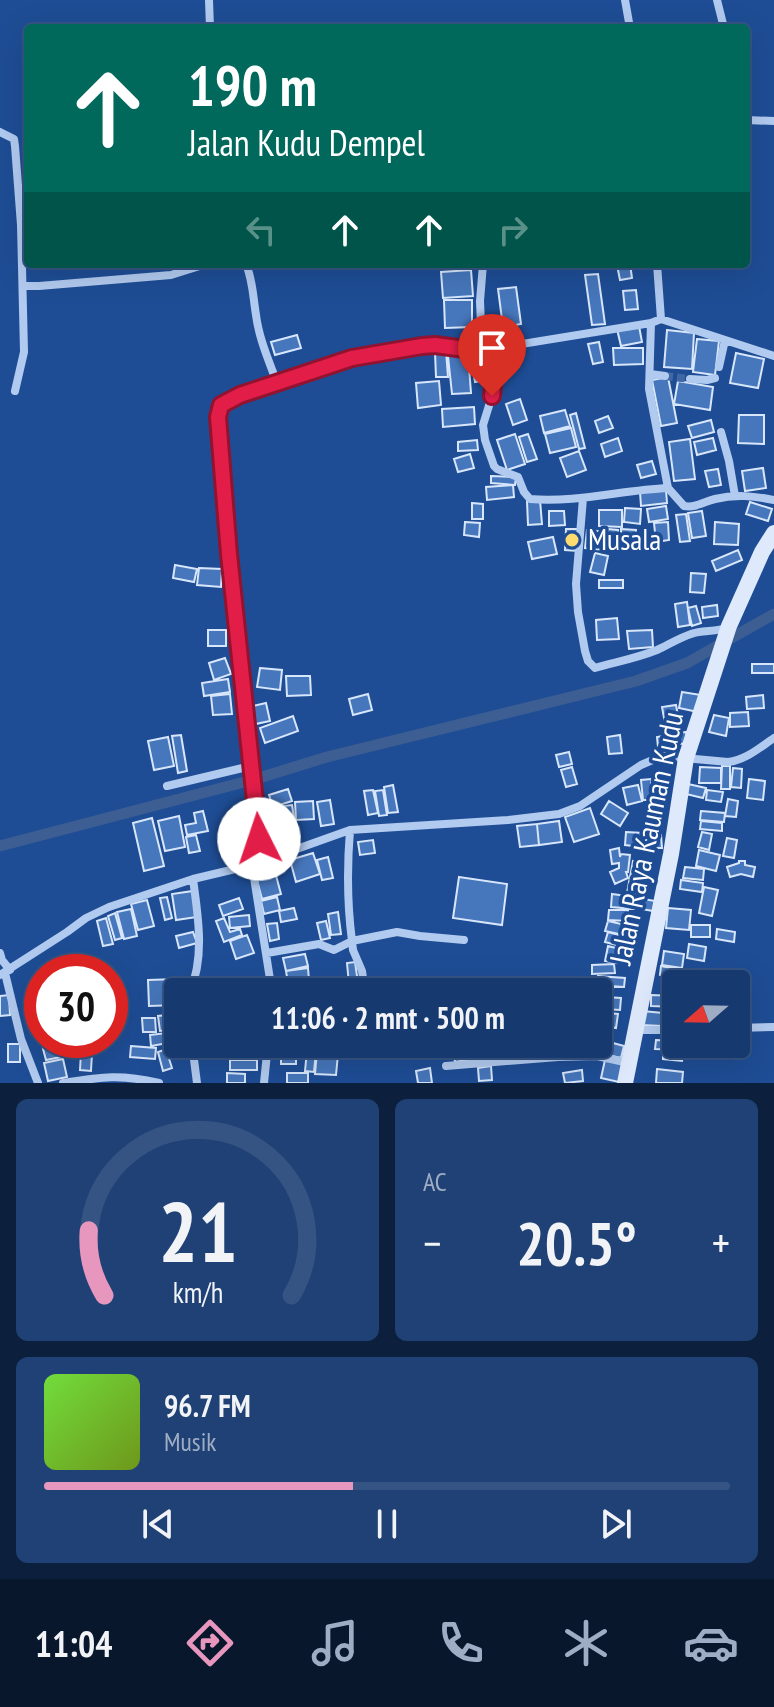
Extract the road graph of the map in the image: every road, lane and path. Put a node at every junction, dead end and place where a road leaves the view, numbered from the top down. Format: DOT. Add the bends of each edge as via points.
graph roads {
  1 [pos="209,0"];
  2 [pos="625,0"];
  3 [pos="717,0"];
  4 [pos="210,24"];
  5 [pos="629,24"];
  6 [pos="723,24"];
  7 [pos="750,120"];
  8 [pos="774,121"];
  9 [pos="0,132"];
  10 [pos="193,268"];
  11 [pos="247,268"];
  12 [pos="483,268"];
  13 [pos="657,268"];
  14 [pos="23,286"];
  15 [pos="661,319"];
  16 [pos="651,323"];
  17 [pos="725,340"];
  18 [pos="482,348"];
  19 [pos="497,348"];
  20 [pos="774,356"];
  21 [pos="719,367"];
  22 [pos="650,374"];
  23 [pos="665,376"];
  24 [pos="715,378"];
  25 [pos="690,379"];
  26 [pos="277,383"];
  27 [pos="15,391"];
  28 [pos="721,432"];
  29 [pos="668,488"];
  30 [pos="735,496"];
  31 [pos="583,498"];
  32 [pos="774,500"];
  33 [pos="774,533"];
  34 [pos="729,626"];
  35 [pos="774,738"];
  36 [pos="686,758"];
  37 [pos="251,770"];
  38 [pos="167,786"];
  39 [pos="350,830"];
  40 [pos="257,863"];
  41 [pos="193,879"];
  42 [pos="464,940"];
  43 [pos="352,941"];
  44 [pos="0,953"];
  45 [pos="267,953"];
  46 [pos="5,973"];
  47 [pos="195,978"];
  48 [pos="270,978"];
  49 [pos="363,978"];
  50 [pos="774,1027"];
  51 [pos="750,1028"];
  52 [pos="635,1030"];
  53 [pos="662,1030"];
  54 [pos="194,1058"];
  55 [pos="267,1058"];
  56 [pos="629,1063"];
  57 [pos="446,1066"];
  58 [pos="197,1082"];
  59 [pos="38,1083"];
  60 [pos="63,1083"];
  61 [pos="159,1083"];
  62 [pos="185,1083"];
  63 [pos="264,1083"];
  64 [pos="625,1083"];
  1 -- 4 [label="street"];
  2 -- 5 [label="street"];
  3 -- 6 [label="street"];
  7 -- 8 [label="street"];
  9 -- 14 [label="street" via="14,139"];
  10 -- 14 [label="street" via="171,275"];
  11 -- 26 [label="street" via="260,338"];
  12 -- 18 [label="street"];
  13 -- 15 [label="street"];
  14 -- 27 [label="street" via="24,352"];
  15 -- 16 [label="street"];
  15 -- 17 [label="street"];
  16 -- 19 [label="street"];
  16 -- 22 [label="street"];
  17 -- 20 [label="street"];
  17 -- 21 [label="street"];
  18 -- 19 [label="street"];
  18 -- 26 [label="street" via="422,346 352,358"];
  19 -- 31 [label="street" via="483,425 494,466 518,477 530,499"];
  22 -- 23 [label="street"];
  22 -- 29 [label="street"];
  24 -- 25 [label="street"];
  26 -- 37 [label="street" via="228,400 218,417"];
  28 -- 30 [label="street"];
  29 -- 30 [label="street" via="684,506"];
  29 -- 31 [label="street"];
  30 -- 32 [label="street"];
  31 -- 34 [label="street" via="576,584 585,651 595,668 695,632"];
  33 -- 34 [label="street"];
  34 -- 36 [label="street, Jalan Raya Kauman Kudu"];
  35 -- 36 [label="street" via="736,761"];
  36 -- 39 [label="street" via="655,758 559,814"];
  36 -- 52 [label="street, Jalan Raya Kauman Kudu"];
  37 -- 38 [label="street"];
  37 -- 40 [label="street"];
  39 -- 40 [label="street"];
  39 -- 43 [label="street"];
  40 -- 41 [label="street"];
  40 -- 45 [label="street"];
  41 -- 46 [label="street" via="86,918"];
  41 -- 47 [label="street" via="199,952"];
  42 -- 43 [label="street" via="397,932"];
  43 -- 45 [label="street" via="334,950 319,944"];
  43 -- 49 [label="street"];
  44 -- 46 [label="street"];
  45 -- 48 [label="street"];
  46 -- 59 [label="street"];
  50 -- 51 [label="street"];
  52 -- 53 [label="street"];
  52 -- 56 [label="street, Jalan Raya Kauman Kudu"];
  54 -- 58 [label="street"];
  55 -- 63 [label="street"];
  56 -- 57 [label="street" via="597,1056"];
  56 -- 64 [label="street, Jalan Raya Kauman Kudu"];
  58 -- 62 [label="street"];
  60 -- 61 [label="street" via="119,1076"];
}
